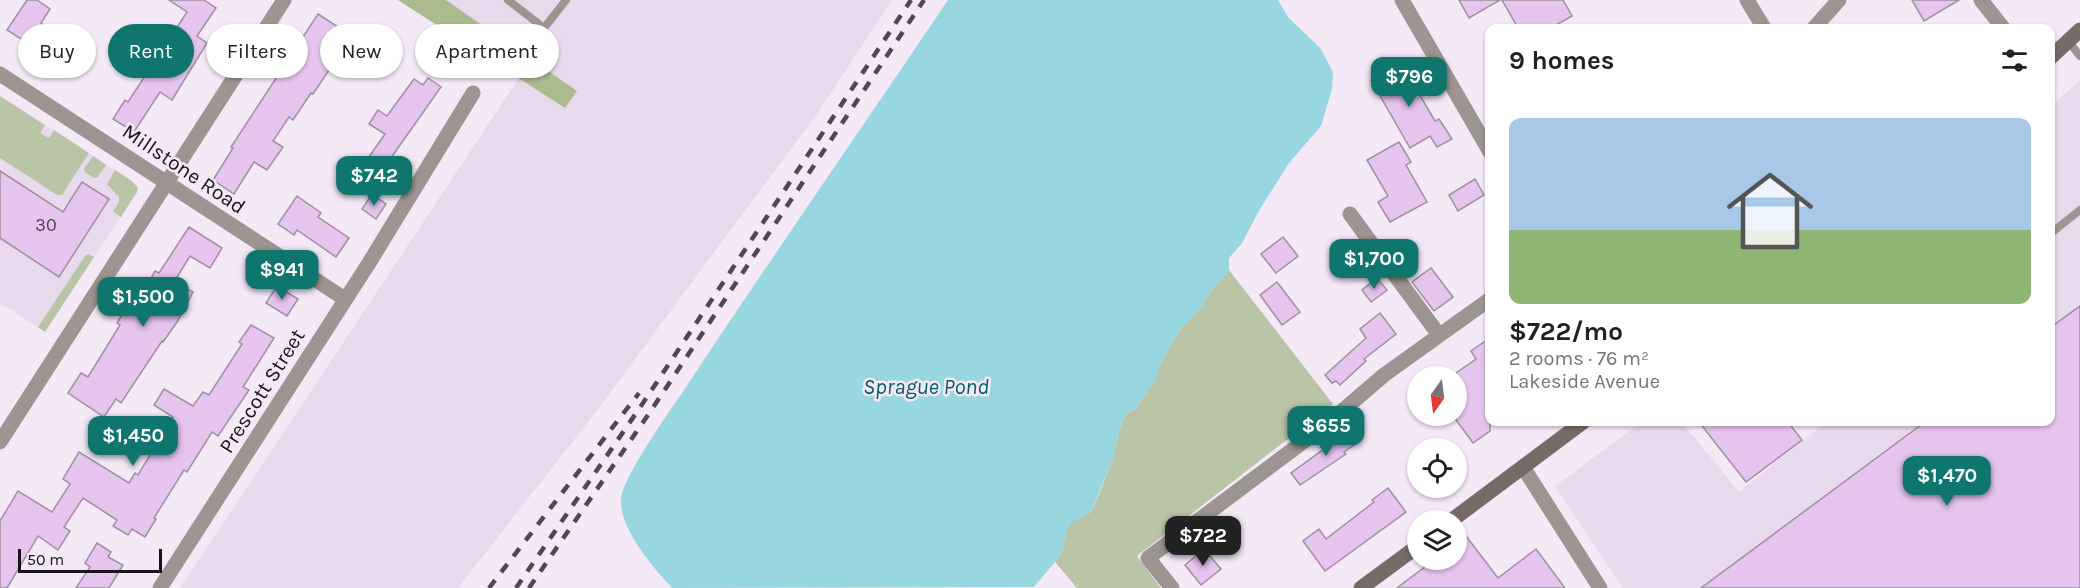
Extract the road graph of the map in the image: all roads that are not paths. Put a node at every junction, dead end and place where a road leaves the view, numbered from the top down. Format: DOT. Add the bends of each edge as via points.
graph roads {
  1 [pos="284,0"];
  2 [pos="508,0"];
  3 [pos="566,0"];
  4 [pos="1402,0"];
  5 [pos="1747,0"];
  6 [pos="1839,0"];
  7 [pos="1981,0"];
  8 [pos="1762,24"];
  9 [pos="1818,24"];
  10 [pos="2000,24"];
  11 [pos="2080,30"];
  12 [pos="2068,41"];
  13 [pos="2055,53"];
  14 [pos="2080,56"];
  15 [pos="0,74"];
  16 [pos="473,93"];
  17 [pos="1485,143"];
  18 [pos="167,183"];
  19 [pos="2080,210"];
  20 [pos="1350,214"];
  21 [pos="2055,230"];
  22 [pos="345,299"];
  23 [pos="1485,303"];
  24 [pos="1438,336"];
  25 [pos="1578,426"];
  26 [pos="0,442"];
  27 [pos="1522,467"];
  28 [pos="1465,510"];
  29 [pos="1407,554"];
  30 [pos="160,588"];
  31 [pos="1172,588"];
  32 [pos="1361,588"];
  33 [pos="1600,588"];
  1 -- 18 [label="street"];
  2 -- 3 [label="lane" via="544,28"];
  4 -- 17 [label="street"];
  5 -- 8 [label="street"];
  6 -- 9 [label="street"];
  7 -- 10 [label="street"];
  11 -- 12 [label="main road"];
  12 -- 13 [label="main road"];
  12 -- 14 [label="lane"];
  15 -- 18 [label="street, Millstone Road"];
  16 -- 22 [label="street, Prescott Street"];
  18 -- 22 [label="street, Millstone Road"];
  18 -- 26 [label="street"];
  19 -- 21 [label="lane"];
  20 -- 24 [label="street"];
  22 -- 30 [label="street, Prescott Street"];
  23 -- 24 [label="street"];
  24 -- 31 [label="street" via="1148,558"];
  25 -- 27 [label="main road"];
  27 -- 28 [label="main road"];
  27 -- 33 [label="street"];
  29 -- 32 [label="main road"];
}
